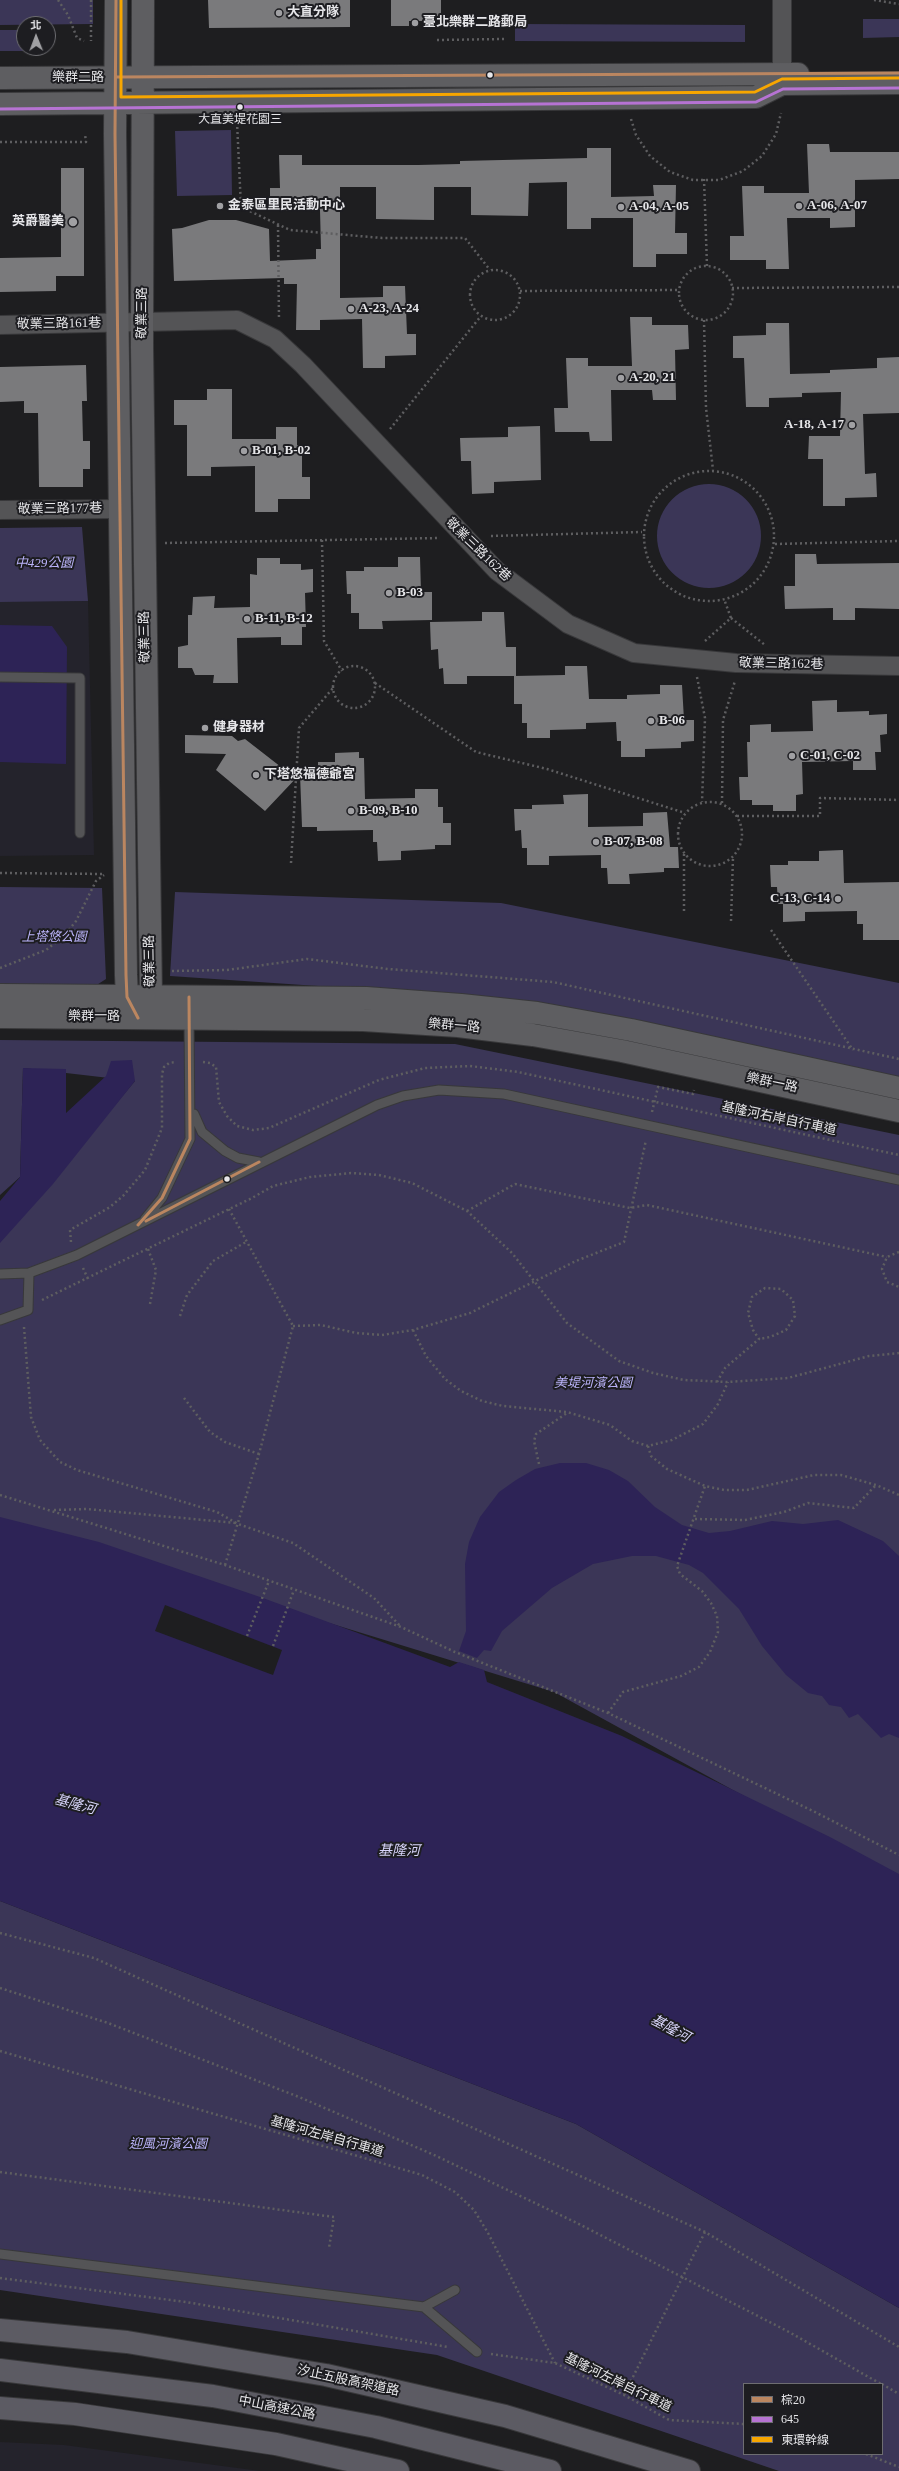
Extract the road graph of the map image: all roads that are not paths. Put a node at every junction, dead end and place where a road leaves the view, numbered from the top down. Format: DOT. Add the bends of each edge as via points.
graph roads {
  1 [pos="116,0"];
  2 [pos="143,0"];
  3 [pos="782,0"];
  4 [pos="899,73"];
  5 [pos="117,77"];
  6 [pos="144,77"];
  7 [pos="0,78"];
  8 [pos="783,79"];
  9 [pos="899,83"];
  10 [pos="116,102"];
  11 [pos="143,102"];
  12 [pos="0,104"];
  13 [pos="142,322"];
  14 [pos="118,323"];
  15 [pos="0,325"];
  16 [pos="120,509"];
  17 [pos="0,510"];
  18 [pos="899,666"];
  19 [pos="0,677"];
  20 [pos="80,833"];
  21 [pos="0,995"];
  22 [pos="150,996"];
  23 [pos="127,997"];
  24 [pos="189,997"];
  25 [pos="0,1017"];
  26 [pos="138,1018"];
  27 [pos="189,1018"];
  28 [pos="899,1088"];
  29 [pos="191,1105"];
  30 [pos="899,1111"];
  31 [pos="259,1162"];
  32 [pos="899,1180"];
  33 [pos="138,1225"];
  34 [pos="29,1273"];
  35 [pos="0,1274"];
  36 [pos="0,1320"];
  37 [pos="0,2254"];
  38 [pos="455,2290"];
  39 [pos="424,2307"];
  40 [pos="0,2330"];
  41 [pos="477,2352"];
  42 [pos="0,2370"];
  43 [pos="0,2408"];
  44 [pos="398,2471"];
  45 [pos="550,2471"];
  46 [pos="689,2471"];
  1 -- 5 [label="street, 敬業三路"];
  2 -- 6 [label="street, 敬業三路"];
  3 -- 8 [label="street"];
  4 -- 8 [label="street, 樂群二路"];
  5 -- 6 [label="street, 樂群二路"];
  5 -- 7 [label="street, 樂群二路"];
  5 -- 10 [label="street, 敬業三路"];
  6 -- 8 [label="street, 樂群二路"];
  6 -- 11 [label="street, 敬業三路"];
  8 -- 9 [label="street, 樂群二路"];
  8 -- 11 [label="street, 樂群二路" via="756,97"];
  10 -- 11 [label="street, 樂群二路"];
  10 -- 12 [label="street, 樂群二路"];
  10 -- 14 [label="street, 敬業三路"];
  11 -- 13 [label="street, 敬業三路"];
  13 -- 14 [label="street, 敬業三路162巷"];
  13 -- 18 [label="street, 敬業三路162巷" via="237,320 275,339 303,365 497,572 568,624 634,653 736,663"];
  13 -- 22 [label="street, 敬業三路"];
  14 -- 15 [label="street, 敬業三路161巷"];
  14 -- 16 [label="street, 敬業三路"];
  16 -- 17 [label="street, 敬業三路177巷"];
  16 -- 23 [label="street, 敬業三路"];
  19 -- 20 [label="lane" via="80,678"];
  21 -- 23 [label="street, 樂群一路"];
  22 -- 23 [label="street, 樂群一路"];
  22 -- 24 [label="street, 樂群一路"];
  22 -- 26 [label="street, 敬業三路"];
  23 -- 26 [label="street, 敬業三路"];
  24 -- 27 [label="lane"];
  24 -- 28 [label="street, 樂群一路" via="366,998 537,1013 631,1030"];
  25 -- 26 [label="street, 樂群一路"];
  26 -- 27 [label="street, 樂群一路"];
  27 -- 29 [label="lane"];
  27 -- 30 [label="street, 樂群一路" via="363,1020 458,1026 533,1035 622,1051"];
  29 -- 31 [label="lane" via="196,1123 213,1142 238,1158"];
  29 -- 33 [label="lane" via="190,1139 174,1178 162,1198"];
  31 -- 32 [label="lane" via="377,1105 403,1096 439,1090 504,1094"];
  31 -- 33 [label="lane"];
  33 -- 34 [label="lane" via="77,1255"];
  34 -- 35 [label="lane"];
  34 -- 36 [label="lane" via="28,1310"];
  37 -- 39 [label="lane"];
  38 -- 39 [label="lane"];
  39 -- 41 [label="lane"];
  40 -- 46 [label="highway, 汐止五股高架道路" via="127,2342 326,2375 505,2416"];
  42 -- 45 [label="highway, 中山高速公路" via="213,2396 376,2426"];
  43 -- 44 [label="highway" via="75,2414 276,2444"];
}
